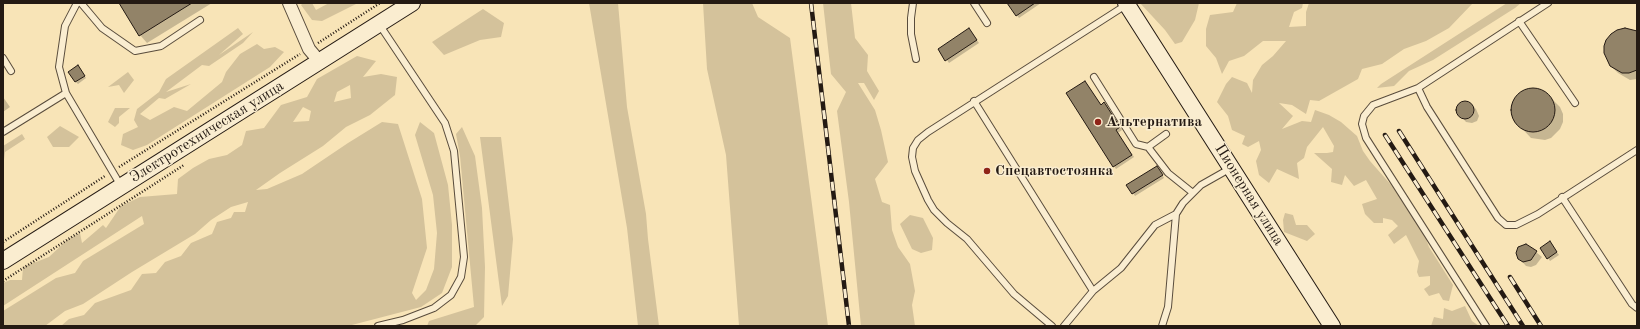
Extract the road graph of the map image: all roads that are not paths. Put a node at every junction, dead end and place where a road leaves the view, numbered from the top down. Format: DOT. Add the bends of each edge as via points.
graph roads {
  1 [pos="77,3"];
  2 [pos="81,3"];
  3 [pos="289,3"];
  4 [pos="412,3"];
  5 [pos="913,3"];
  6 [pos="974,3"];
  7 [pos="1548,3"];
  8 [pos="1126,4"];
  9 [pos="200,20"];
  10 [pos="1519,21"];
  11 [pos="987,23"];
  12 [pos="379,24"];
  13 [pos="314,55"];
  14 [pos="3,58"];
  15 [pos="916,59"];
  16 [pos="12,71"];
  17 [pos="1094,77"];
  18 [pos="1418,88"];
  19 [pos="66,93"];
  20 [pos="974,101"];
  21 [pos="1575,102"];
  22 [pos="3,132"];
  23 [pos="1166,134"];
  24 [pos="1148,147"];
  25 [pos="1637,150"];
  26 [pos="1232,168"];
  27 [pos="121,186"];
  28 [pos="1194,192"];
  29 [pos="1562,198"];
  30 [pos="1176,214"];
  31 [pos="3,261"];
  32 [pos="1093,291"];
  33 [pos="1637,308"];
  34 [pos="403,323"];
  35 [pos="378,326"];
  36 [pos="1052,326"];
  37 [pos="1064,326"];
  38 [pos="1162,326"];
  39 [pos="1332,326"];
  40 [pos="1486,326"];
  1 -- 19 [label="lane" via="65,26 59,67"];
  2 -- 9 [label="lane" via="102,28 134,51 161,46"];
  3 -- 13 [label="street"];
  4 -- 12 [label="main road, Электротехническая улица"];
  5 -- 15 [label="lane" via="911,34"];
  6 -- 11 [label="lane"];
  7 -- 10 [label="lane"];
  8 -- 20 [label="lane"];
  8 -- 26 [label="main road, Пионерная улица"];
  10 -- 18 [label="lane"];
  10 -- 21 [label="lane"];
  12 -- 13 [label="main road, Электротехническая улица"];
  12 -- 34 [label="lane" via="445,123 454,151 464,257 461,277 451,295 434,308"];
  13 -- 27 [label="main road, Электротехническая улица"];
  14 -- 16 [label="lane"];
  17 -- 24 [label="lane" via="1136,144"];
  18 -- 29 [label="lane" via="1431,114 1498,218 1506,226 1516,225"];
  18 -- 40 [label="lane" via="1373,106 1364,116 1362,124 1366,138"];
  19 -- 22 [label="lane"];
  19 -- 27 [label="lane"];
  20 -- 32 [label="lane"];
  20 -- 36 [label="lane" via="918,140 913,148 912,157 915,170 928,200 940,216 967,239 1014,294"];
  23 -- 24 [label="lane"];
  24 -- 28 [label="lane" via="1168,173"];
  25 -- 29 [label="lane"];
  26 -- 28 [label="lane" via="1201,184"];
  26 -- 39 [label="main road, Пионерная улица"];
  27 -- 31 [label="main road, Электротехническая улица"];
  28 -- 30 [label="lane"];
  29 -- 33 [label="lane"];
  30 -- 32 [label="lane" via="1155,225 1121,268"];
  30 -- 38 [label="lane" via="1168,307"];
  32 -- 37 [label="lane"];
  34 -- 35 [label="lane"];
}
